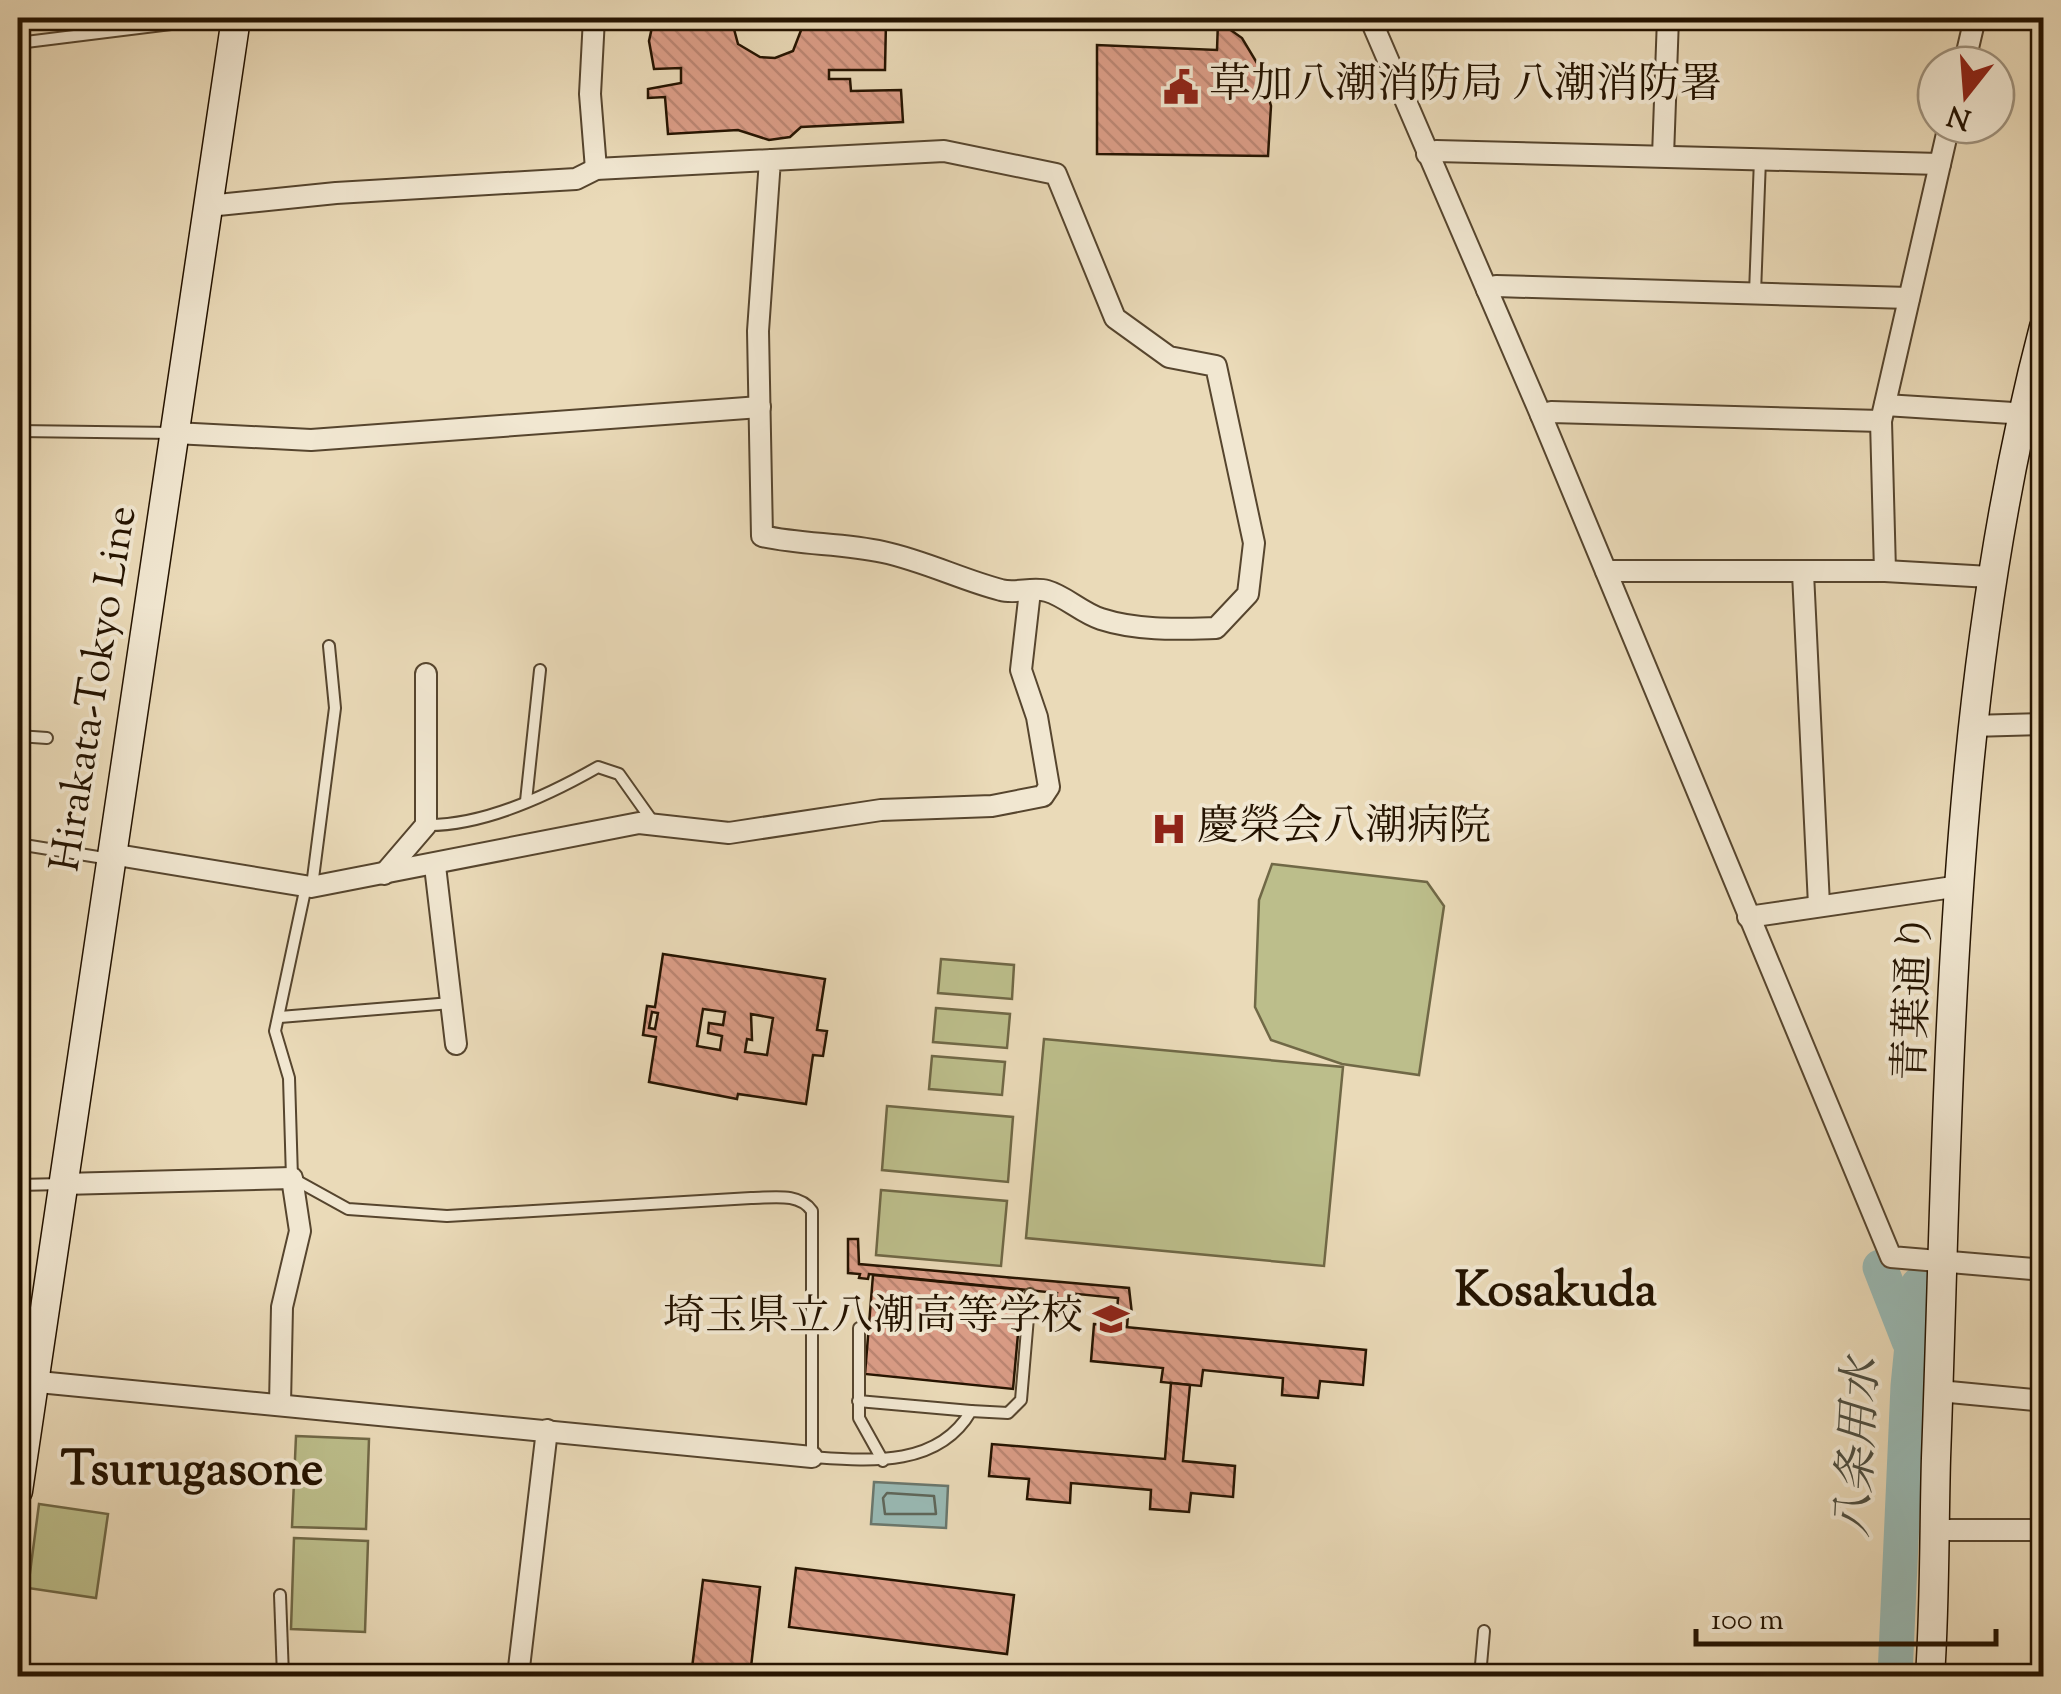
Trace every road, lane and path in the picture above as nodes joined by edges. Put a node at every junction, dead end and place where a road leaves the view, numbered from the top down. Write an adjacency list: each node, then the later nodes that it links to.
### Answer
1 (236, 18): 16 (main road, Hirakata-Tokyo Line)
2 (594, 18): 15 (street)
3 (1370, 18): 10 (street)
4 (1668, 18): 11 (street)
5 (1975, 18): 8 (street)
6 (179, 23): 7 (lane)
7 (18, 43)
8 (1969, 45)
9 (1945, 145): 14 (street)
10 (1428, 154): 11 (street); 17 (street)
11 (1663, 156): 12 (street)
12 (1760, 159): 14 (street); 18 (lane)
13 (770, 160): 15 (street); 21 (street); 31 (street)
14 (1940, 164): 19 (street)
15 (596, 169): 16 (street)
16 (208, 206): 26 (main road, Hirakata-Tokyo Line)
17 (1486, 290): 18 (street); 23 (street)
18 (1755, 293): 19 (street)
19 (1909, 298): 22 (street)
20 (2044, 327): 24 (main road, 青葉通り)
21 (760, 407): 26 (street); 31 (street)
22 (1883, 413): 23 (street); 24 (street); 28 (street)
23 (1542, 415): 27 (street)
24 (2032, 415): 30 (main road, 青葉通り)
25 (18, 432): 26 (lane)
26 (175, 433): 43 (main road, Hirakata-Tokyo Line)
27 (1606, 571): 29 (street); 49 (street)
28 (1885, 571): 29 (street); 30 (street)
29 (1803, 573): 48 (street)
30 (1990, 578): 36 (main road, 青葉通り)
31 (1030, 591): 41 (street)
32 (329, 646): 47 (lane)
33 (540, 670): 39 (lane)
34 (426, 674): 40 (street)
35 (2044, 724): 36 (street)
36 (1971, 726): 46 (main road, 青葉通り)
37 (18, 736): 38 (lane)
38 (47, 738)
39 (526, 801): 40 (lane); 41 (lane)
40 (426, 824): 45 (street)
41 (654, 825): 44 (street)
42 (18, 844): 43 (lane)
43 (111, 857): 47 (street); 54 (main road, Hirakata-Tokyo Line)
44 (435, 866): 45 (street); 50 (street)
45 (384, 874): 47 (street)
46 (1960, 886): 48 (street); 56 (main road, 青葉通り)
47 (309, 887): 51 (lane)
48 (1818, 905): 49 (street)
49 (1748, 917): 56 (street)
50 (452, 1003): 51 (lane); 52 (street)
51 (280, 1017): 53 (lane)
52 (456, 1044)
53 (292, 1178): 54 (street); 64 (street); 67 (lane)
54 (64, 1184): 55 (lane); 60 (main road, Hirakata-Tokyo Line)
55 (18, 1185)
56 (1944, 1260): 57 (street); 61 (main road, 青葉通り)
57 (2044, 1270)
58 (1030, 1294): 65 (lane)
59 (858, 1328): 62 (lane)
60 (25, 1381): 64 (street); 69 (main road, Hirakata-Tokyo Line)
61 (1939, 1391): 63 (street); 70 (main road, 青葉通り)
62 (858, 1401): 65 (lane); 68 (lane)
63 (2044, 1401)
64 (280, 1404): 66 (street)
65 (971, 1411): 68 (lane)
66 (547, 1430): 67 (street); 75 (street)
67 (812, 1456): 68 (lane)
68 (884, 1461)
69 (18, 1492)
70 (1935, 1530): 71 (street); 77 (main road, 青葉通り)
71 (2044, 1530)
72 (280, 1595): 74 (lane)
73 (1484, 1632): 76 (lane)
74 (283, 1676)
75 (518, 1676)
76 (1480, 1676)
77 (1930, 1676)

